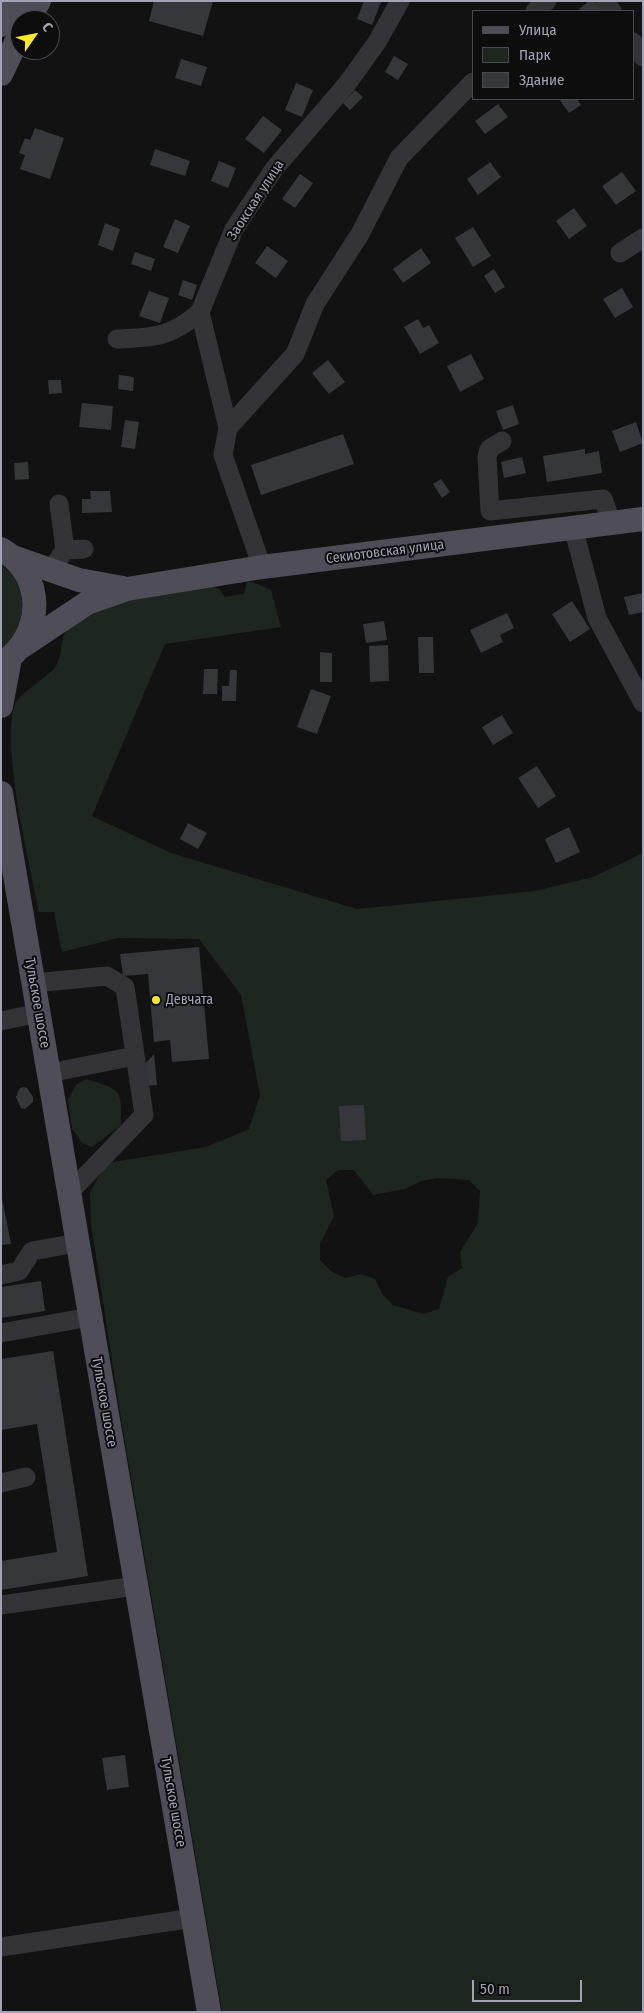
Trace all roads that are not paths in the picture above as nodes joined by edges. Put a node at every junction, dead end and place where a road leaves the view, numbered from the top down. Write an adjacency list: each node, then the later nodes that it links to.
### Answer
1 (14, 1): 5 (main road)
2 (400, 1): 13 (street, Заокская улица)
3 (547, 1): 4 (street)
4 (536, 10)
5 (1, 25)
6 (634, 44): 8 (street)
7 (10, 55): 9 (main road)
8 (643, 57)
9 (1, 74)
10 (472, 83): 15 (street)
11 (643, 238): 12 (street)
12 (620, 253)
13 (200, 312): 14 (street); 15 (street)
14 (117, 339)
15 (228, 428): 24 (street)
16 (502, 441): 19 (street)
17 (59, 504): 22 (street)
18 (643, 519): 19 (main road, Секиотовская улица)
19 (612, 523): 20 (main road, Секиотовская улица)
20 (573, 527): 24 (main road, Секиотовская улица); 28 (street)
21 (84, 549): 22 (street)
22 (65, 550): 25 (street)
23 (7, 553): 25 (main road); 27 (main road)
24 (262, 567): 26 (main road, Секиотовская улица)
25 (51, 570): 26 (main road)
26 (127, 589): 27 (main road)
27 (11, 656): 29 (main road)
28 (643, 703)
29 (1, 706)
30 (1, 793): 31 (main road, Тульское шоссе)
31 (34, 983): 32 (main road, Тульское шоссе); 34 (street)
32 (38, 1013): 33 (street); 35 (main road, Тульское шоссе)
33 (1, 1021)
34 (136, 1056): 35 (street); 36 (street)
35 (49, 1072): 36 (main road, Тульское шоссе)
36 (69, 1193): 37 (main road, Тульское шоссе)
37 (78, 1243): 38 (street); 39 (main road, Тульское шоссе)
38 (1, 1275)
39 (90, 1317): 40 (street); 43 (main road, Тульское шоссе)
40 (1, 1333)
41 (26, 1477): 42 (street)
42 (1, 1483)
43 (136, 1586): 44 (street); 45 (main road, Тульское шоссе)
44 (1, 1605)
45 (193, 1918): 46 (street); 47 (main road, Тульское шоссе)
46 (1, 1947)
47 (209, 2012)

